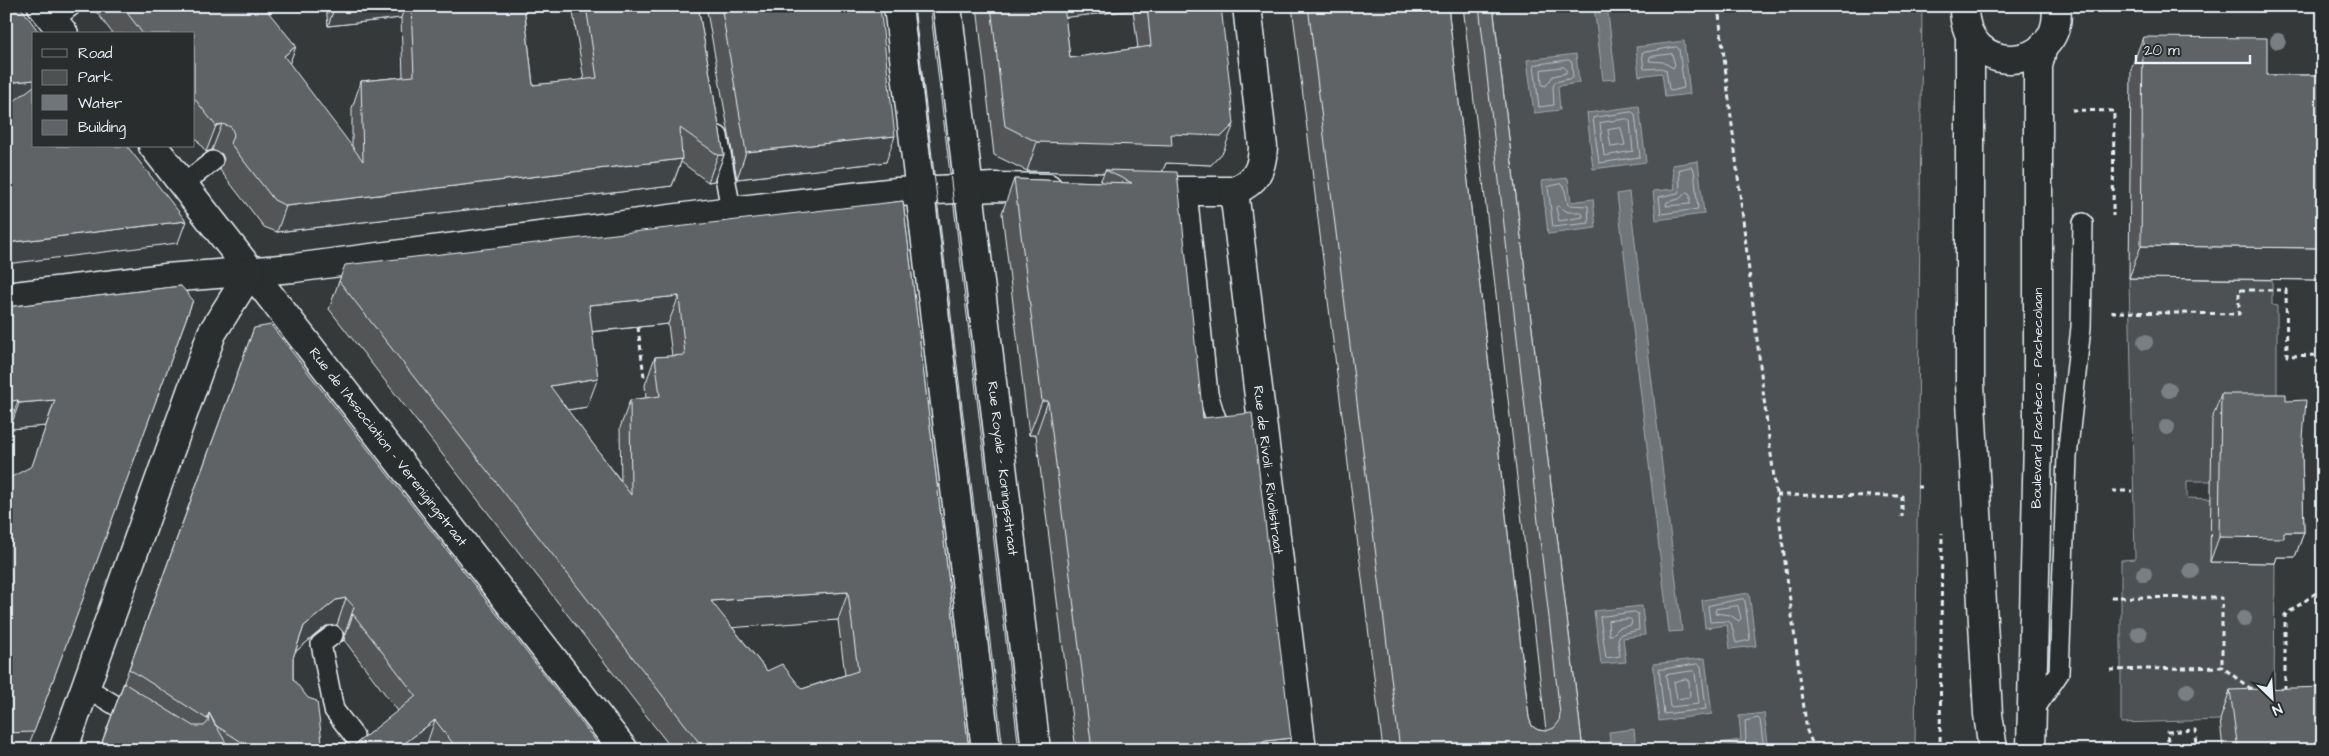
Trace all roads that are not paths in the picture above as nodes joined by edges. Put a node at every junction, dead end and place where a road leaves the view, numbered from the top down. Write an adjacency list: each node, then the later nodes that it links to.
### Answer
1 (898, 6): 15 (street)
2 (946, 6): 12 (street, Rue Royale - Koningsstraat)
3 (1247, 6): 16 (street)
4 (1964, 6): 6 (street)
5 (2056, 6): 7 (street)
6 (1970, 36): 7 (street); 25 (street)
7 (2043, 46): 26 (street, Boulevard Pachéco - Pachecolaan)
8 (716, 123): 18 (lane)
9 (155, 148): 11 (street, Rue de l'Association - Verenigingstraat)
10 (213, 161): 11 (lane)
11 (183, 184): 20 (street, Rue de l'Association - Verenigingstraat)
12 (970, 188): 13 (street); 15 (street); 32 (street, Rue Royale - Koningsstraat)
13 (1072, 189)
14 (1120, 190): 17 (street)
15 (919, 191): 18 (street); 31 (street)
16 (1234, 191): 17 (street); 33 (street, Rue de Rivoli - Rivolistraat)
17 (1187, 192): 22 (lane)
18 (731, 211): 20 (street)
19 (2083, 223): 26 (lane)
20 (251, 271): 21 (street); 24 (street); 30 (street, Rue de l'Association - Verenigingstraat)
21 (6, 297)
22 (1225, 437)
23 (333, 635): 28 (lane)
24 (84, 686): 27 (lane); 29 (street)
25 (1988, 714): 34 (street); 35 (street)
26 (2030, 716): 36 (street, Boulevard Pachéco - Pachecolaan)
27 (154, 730)
28 (354, 736)
29 (63, 750)
30 (624, 750)
31 (986, 750)
32 (1036, 750)
33 (1302, 750)
34 (1984, 750)
35 (1993, 750)
36 (2031, 750)

